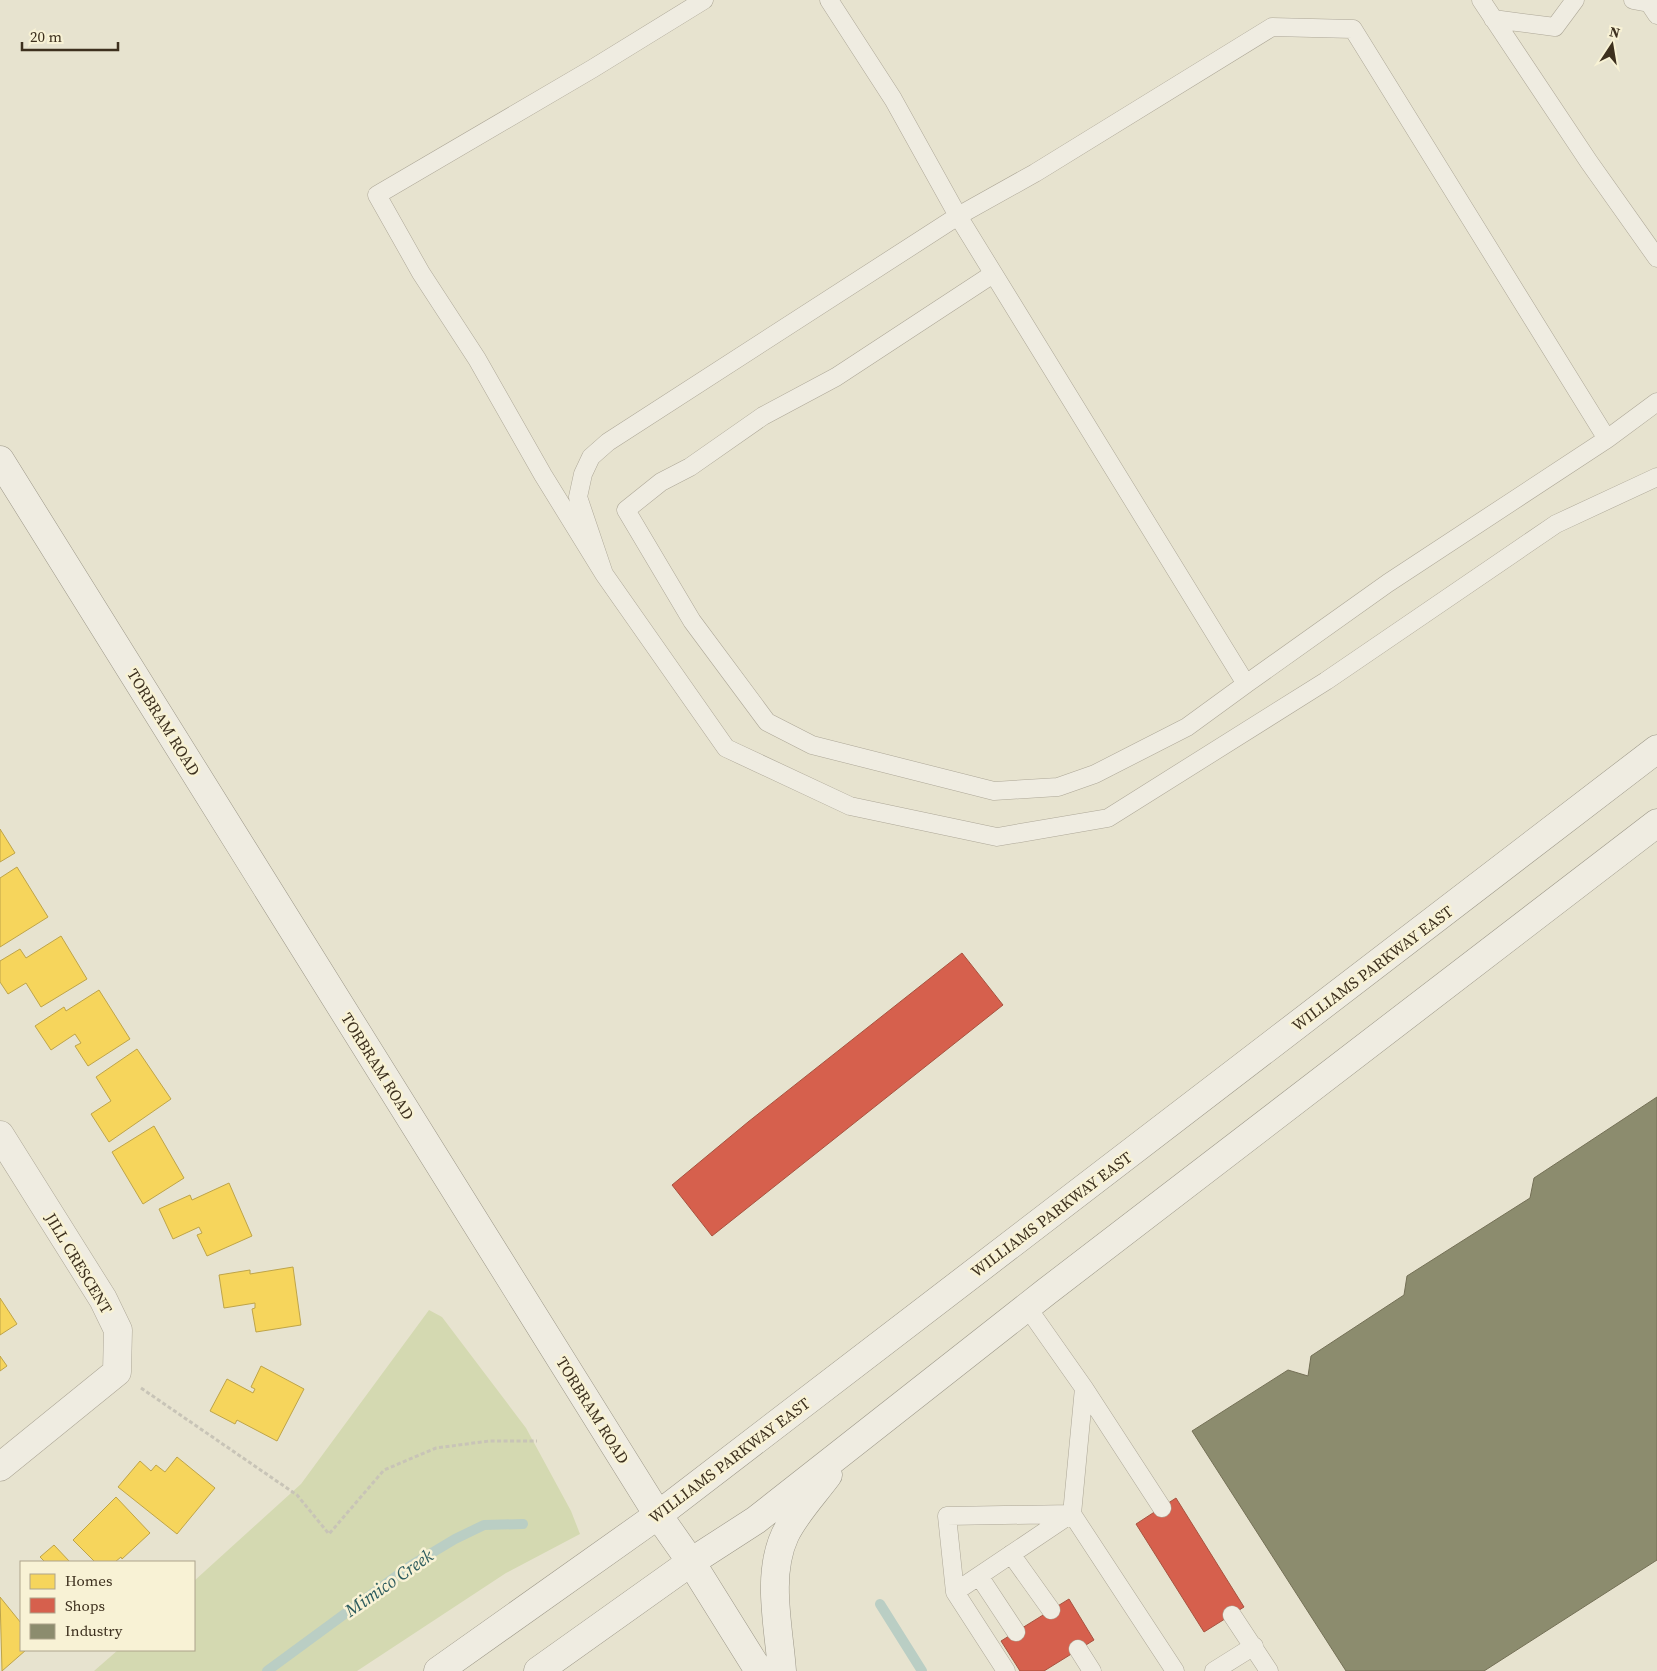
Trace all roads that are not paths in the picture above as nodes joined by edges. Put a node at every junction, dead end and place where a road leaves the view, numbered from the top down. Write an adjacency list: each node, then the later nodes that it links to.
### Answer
1 (704, 0): 15 (lane)
2 (829, 0): 8 (lane)
3 (1481, 0): 7 (lane)
4 (1575, 0): 7 (lane)
5 (1633, 0): 6 (lane)
6 (1657, 15)
7 (1493, 18): 9 (lane)
8 (958, 216): 10 (lane); 12 (lane); 15 (lane)
9 (1657, 258)
10 (994, 274): 16 (lane); 16 (lane)
11 (1657, 402): 12 (lane)
12 (1607, 439): 16 (lane)
13 (0, 460): 26 (main road, TORBRAM ROAD)
14 (1657, 476): 15 (lane)
15 (604, 574)
16 (1246, 684)
17 (1657, 749): 26 (main road, WILLIAMS PARKWAY EAST)
18 (1657, 823): 20 (main road)
19 (0, 1135): 23 (main road, JILL CRESCENT)
20 (1027, 1307): 21 (lane); 22 (main road)
21 (1084, 1388): 24 (lane); 25 (lane)
22 (849, 1447): 28 (main road); 39 (main road)
23 (0, 1466)
24 (1162, 1508)
25 (1072, 1514): 27 (lane); 30 (lane); 42 (lane)
26 (658, 1515): 28 (main road, TORBRAM ROAD); 36 (main road, WILLIAMS PARKWAY EAST)
27 (1011, 1554): 29 (lane); 31 (lane)
28 (691, 1562): 37 (main road); 38 (main road, TORBRAM ROAD)
29 (978, 1576): 30 (lane); 33 (lane)
30 (955, 1592): 40 (lane)
31 (1051, 1610)
32 (1232, 1615): 34 (lane)
33 (1016, 1632)
34 (1254, 1646): 43 (lane); 44 (lane)
35 (1078, 1649): 41 (lane)
36 (438, 1671)
37 (538, 1671)
38 (759, 1671)
39 (782, 1671)
40 (1006, 1671)
41 (1092, 1671)
42 (1175, 1671)
43 (1214, 1671)
44 (1269, 1671)

